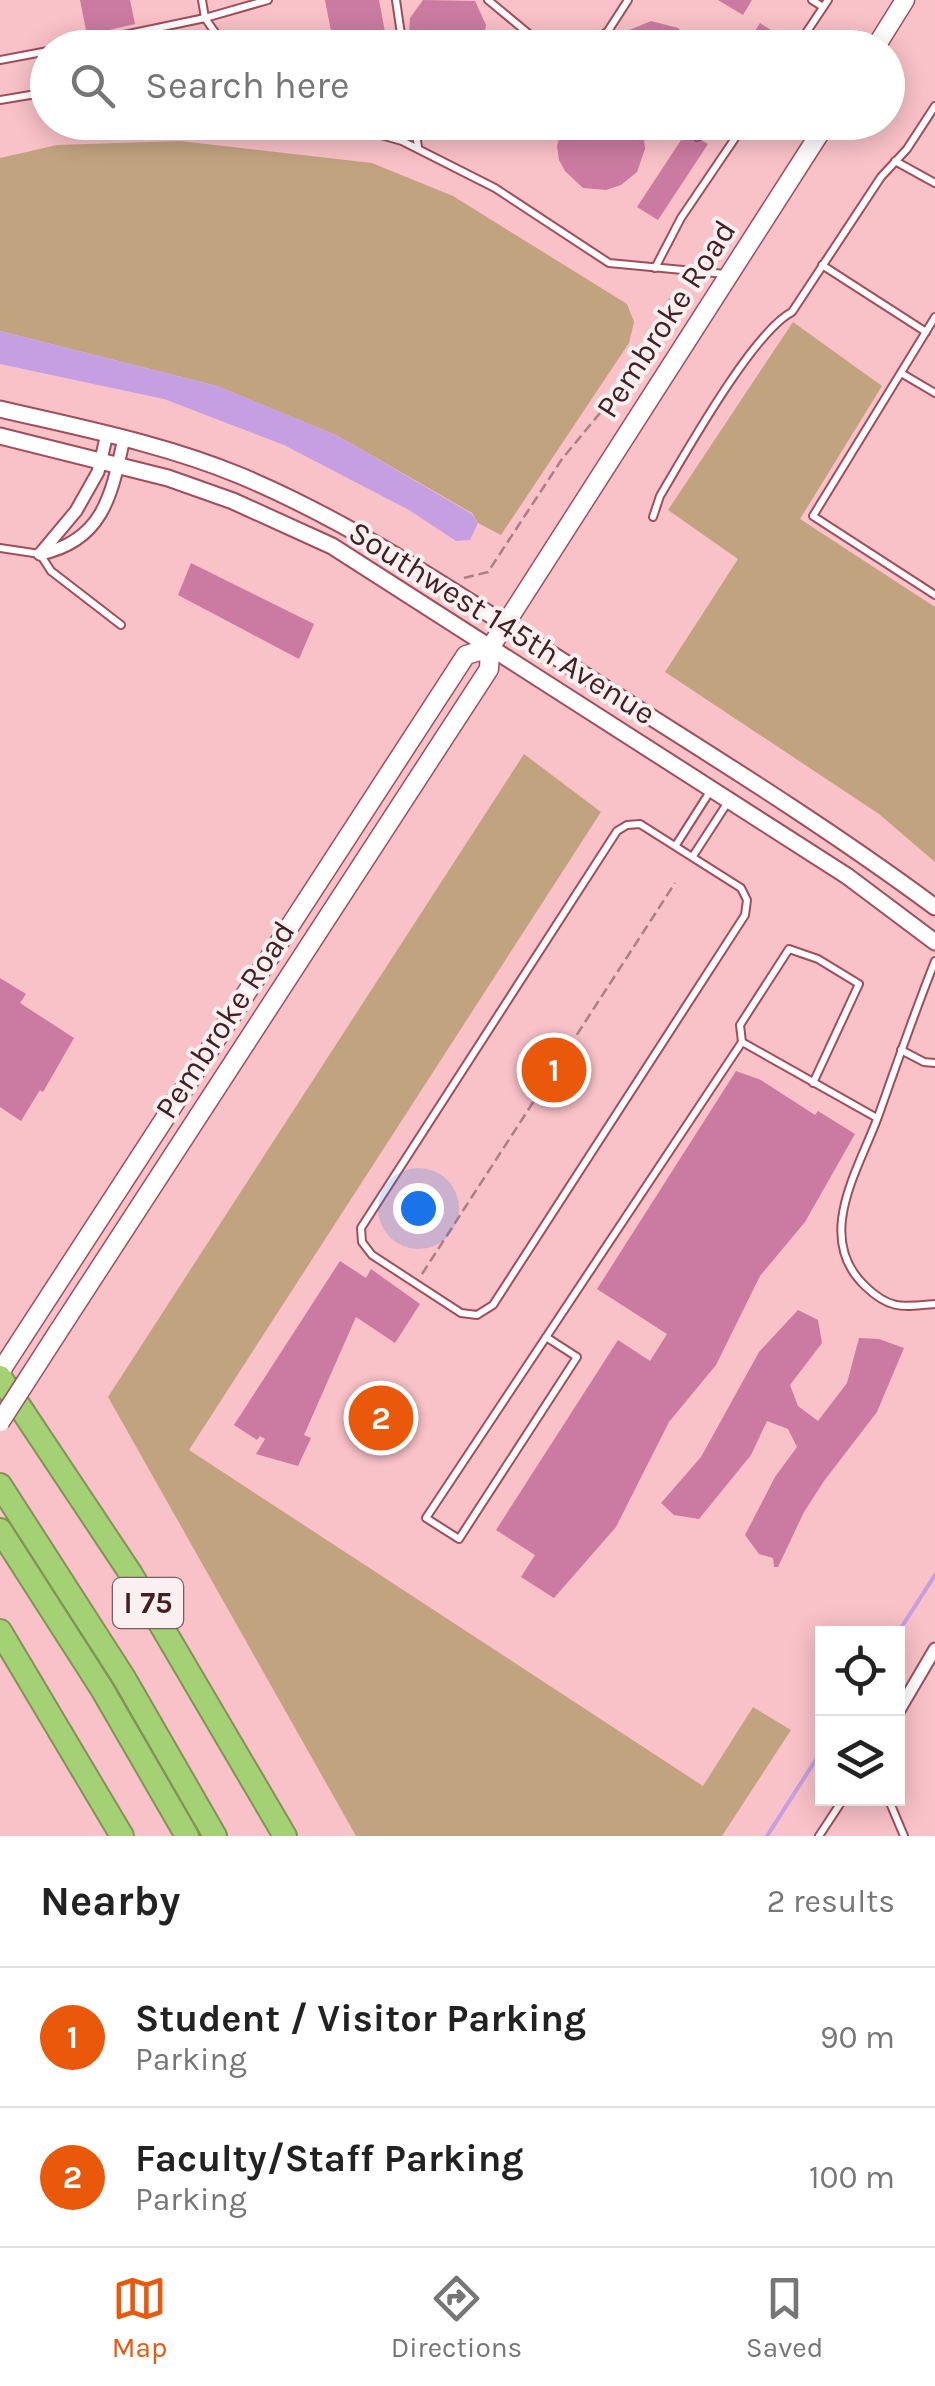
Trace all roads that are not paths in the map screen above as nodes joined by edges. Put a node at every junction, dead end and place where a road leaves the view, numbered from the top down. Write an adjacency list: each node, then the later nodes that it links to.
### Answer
1 (202, 0): 9 (lane)
2 (268, 0): 9 (lane)
3 (396, 0): 12 (lane)
4 (488, 0): 13 (lane)
5 (628, 0): 14 (lane)
6 (812, 0): 8 (lane)
7 (905, 0): 16 (main road)
8 (825, 4): 15 (lane)
9 (205, 18): 10 (lane); 11 (lane)
10 (147, 30)
11 (213, 30)
12 (400, 30)
13 (524, 30)
14 (608, 30)
15 (808, 30)
16 (886, 30)
17 (30, 54): 18 (lane)
18 (0, 60)
19 (30, 95): 20 (lane)
20 (0, 100)
21 (935, 106): 27 (lane)
22 (402, 140): 26 (lane)
23 (417, 140): 26 (lane)
24 (734, 140): 30 (lane)
25 (816, 140): 31 (main road, Pembroke Road)
26 (418, 149): 30 (lane)
27 (896, 161): 28 (lane); 29 (lane)
28 (935, 183)
29 (822, 265): 33 (lane); 40 (lane)
30 (654, 268): 31 (lane)
31 (731, 274): 44 (main road, Pembroke Road)
32 (935, 318): 33 (lane)
33 (926, 332): 34 (lane)
34 (901, 372): 35 (lane); 43 (lane)
35 (935, 393)
36 (0, 409): 38 (street, Southwest 145th Avenue)
37 (0, 436): 39 (street, Southwest 145th Avenue)
38 (116, 436): 39 (street); 44 (street, Southwest 145th Avenue)
39 (110, 462): 42 (street); 42 (street); 46 (street, Southwest 145th Avenue)
40 (653, 517)
41 (0, 548): 42 (lane)
42 (40, 554): 45 (lane)
43 (935, 594)
44 (507, 622): 46 (main road, Pembroke Road); 51 (street, Southwest 145th Avenue)
45 (121, 625)
46 (490, 648): 47 (street, Southwest 145th Avenue); 61 (main road, Pembroke Road); 62 (main road, Pembroke Road, bridge)
47 (712, 789): 48 (street, Southwest 145th Avenue); 49 (lane)
48 (729, 800): 50 (lane); 52 (street, Southwest 145th Avenue)
49 (676, 844): 50 (lane); 50 (lane)
50 (693, 856)
51 (935, 907)
52 (935, 942)
53 (935, 961): 55 (lane)
54 (742, 1042): 57 (lane); 57 (lane); 60 (lane)
55 (901, 1050): 56 (lane); 58 (lane)
56 (935, 1063)
57 (813, 1083): 58 (lane)
58 (877, 1118): 59 (lane)
59 (935, 1304)
60 (546, 1337): 60 (lane)
61 (0, 1375): 73 (highway, I 75)
62 (0, 1422)
63 (0, 1485): 72 (highway)
64 (0, 1530): 71 (highway)
65 (0, 1631): 70 (highway)
66 (935, 1650): 67 (street)
67 (905, 1700)
68 (839, 1806): 74 (lane)
69 (891, 1806): 75 (lane)
70 (122, 1836)
71 (187, 1836)
72 (215, 1836)
73 (285, 1836)
74 (819, 1836)
75 (904, 1836)

